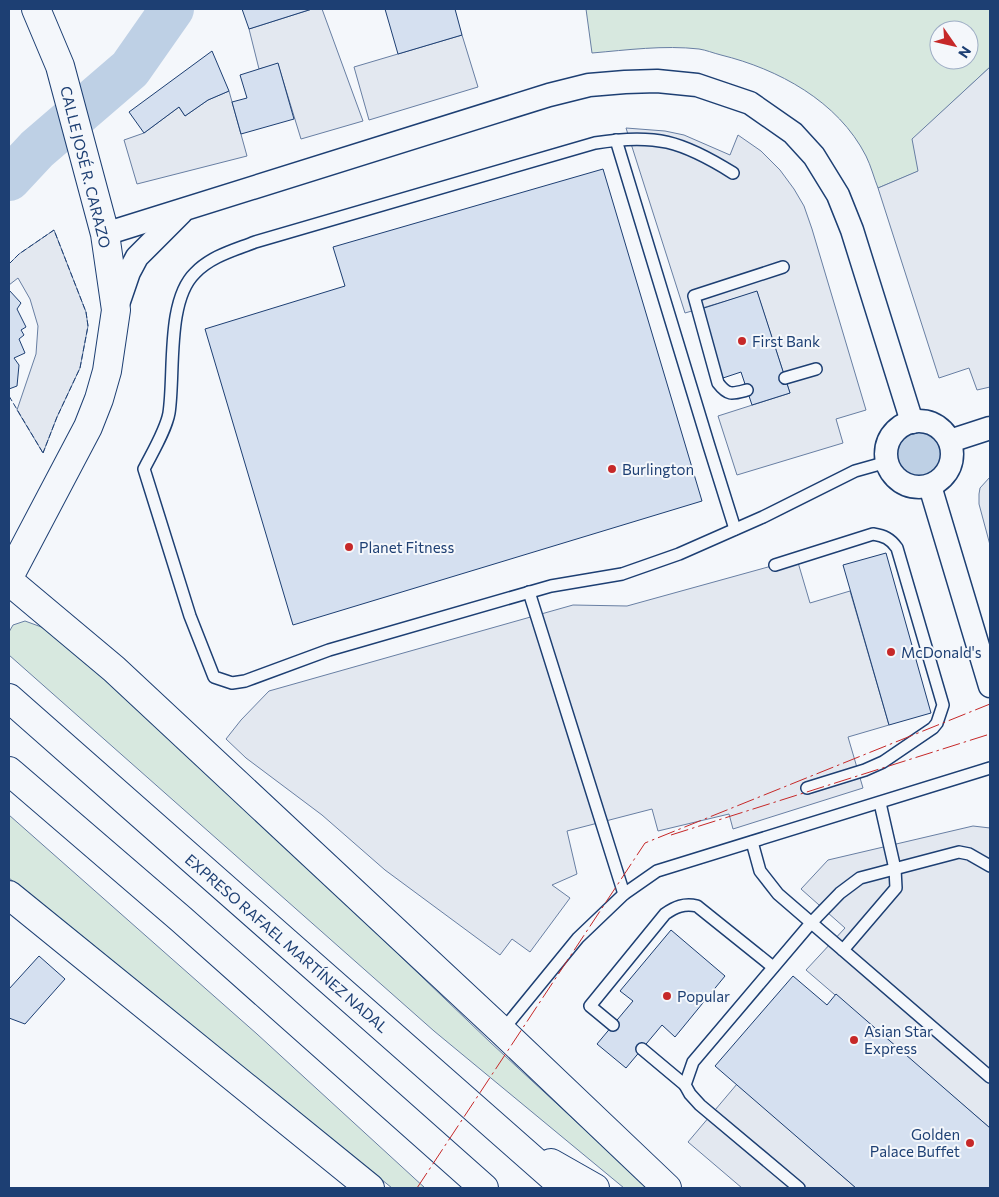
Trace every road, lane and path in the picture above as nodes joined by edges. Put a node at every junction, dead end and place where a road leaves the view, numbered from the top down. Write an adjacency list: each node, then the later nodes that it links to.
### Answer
1 (36, 9): 5 (main road, CALLE JOSÉ R. CARAZO)
2 (616, 140): 3 (lane); 16 (lane); 20 (lane)
3 (733, 174)
4 (186, 209): 5 (street); 7 (street); 11 (street)
5 (105, 234): 7 (main road, CALLE JOSÉ R. CARAZO)
6 (784, 267): 10 (lane)
7 (116, 310): 18 (main road, CALLE JOSÉ R. CARAZO)
8 (816, 369): 9 (lane)
9 (785, 378)
10 (747, 390)
11 (912, 422): 13 (street); 14 (street)
12 (990, 428): 13 (street)
13 (950, 442): 15 (street)
14 (887, 462): 15 (street); 16 (lane)
15 (930, 486): 21 (street)
16 (735, 529): 20 (lane)
17 (775, 565): 25 (lane)
18 (9, 577)
19 (9, 581): 36 (main road)
20 (529, 592): 30 (lane)
21 (990, 686)
22 (18, 706): 40 (main road, EXPRESO RAFAEL MARTÍNEZ NADAL)
23 (990, 768): 26 (lane)
24 (9, 771): 41 (main road)
25 (807, 788)
26 (880, 803): 27 (lane); 29 (lane)
27 (752, 842): 30 (lane); 32 (lane)
28 (990, 866): 29 (lane)
29 (895, 869): 32 (lane); 33 (lane)
30 (624, 894): 36 (lane)
31 (9, 895): 42 (main road)
32 (811, 923): 33 (lane); 34 (lane)
33 (843, 950): 38 (lane)
34 (773, 967): 35 (lane); 39 (lane)
35 (613, 1025)
36 (502, 1031): 45 (main road)
37 (642, 1049): 39 (lane)
38 (990, 1077)
39 (685, 1085): 46 (lane)
40 (514, 1143): 43 (main road, EXPRESO RAFAEL MARTÍNEZ NADAL); 44 (main road)
41 (480, 1186)
42 (370, 1188)
43 (565, 1188)
44 (595, 1188)
45 (667, 1188)
46 (799, 1188)

